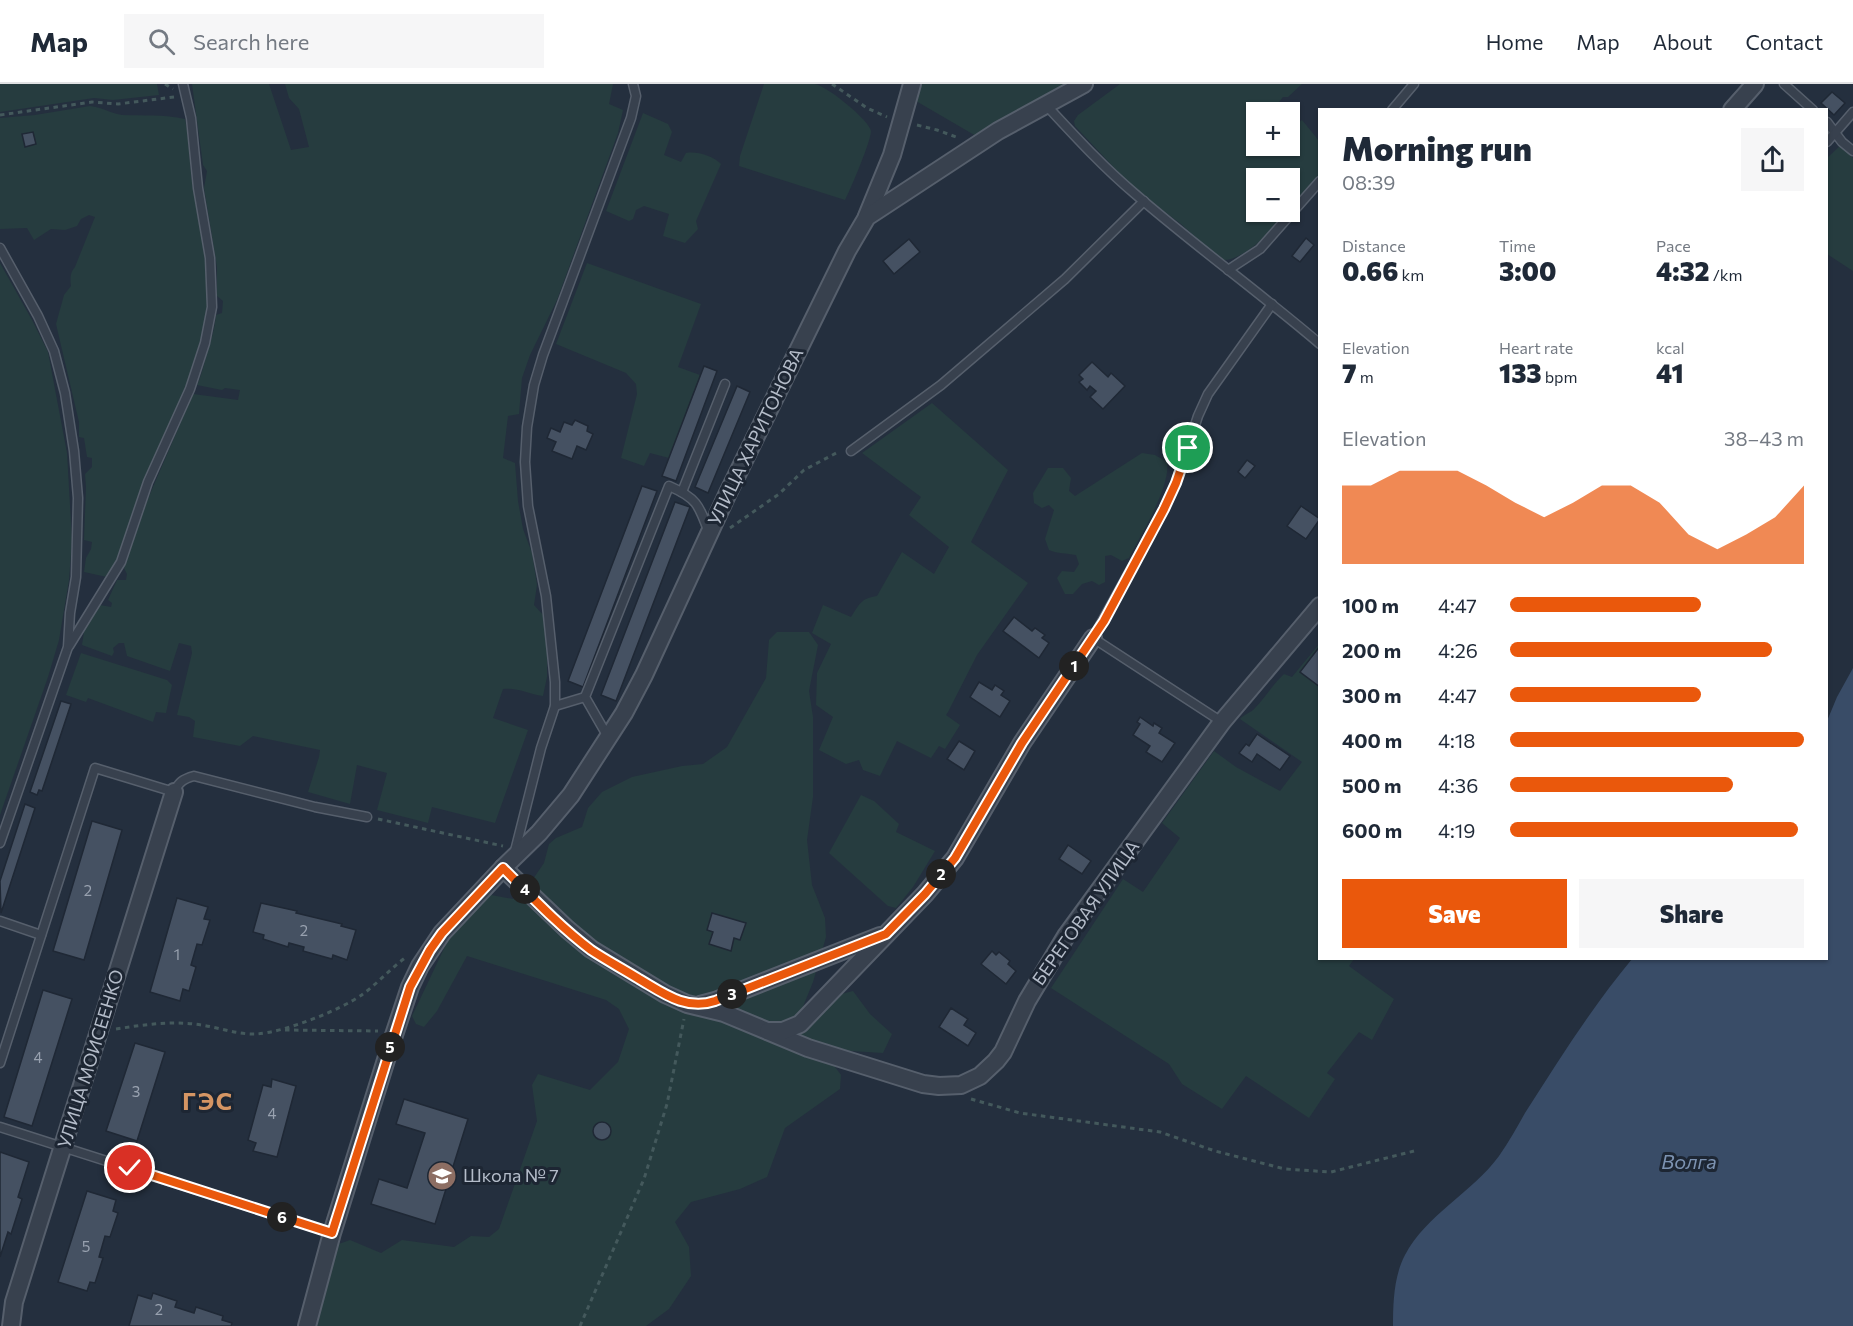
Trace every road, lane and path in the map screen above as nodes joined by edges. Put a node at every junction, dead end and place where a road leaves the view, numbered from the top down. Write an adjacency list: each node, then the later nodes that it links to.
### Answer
1 (183, 84): 8 (lane)
2 (633, 84): 34 (lane)
3 (912, 84): 21 (street)
4 (1084, 84): 9 (street, УЛИЦА ХАРИТОНОВА)
5 (1414, 84): 10 (lane)
6 (1755, 84): 11 (street)
7 (1784, 84): 12 (lane)
8 (185, 96): 14 (path); 32 (lane)
9 (1046, 105): 20 (lane); 21 (street, УЛИЦА ХАРИТОНОВА)
10 (1394, 108)
11 (1734, 108)
12 (1811, 108)
13 (1853, 112): 16 (lane)
14 (0, 115)
15 (1828, 123): 16 (lane)
16 (1835, 133): 17 (lane); 18 (lane)
17 (1828, 141)
18 (1853, 152)
19 (1318, 184): 23 (lane)
20 (1144, 201): 23 (lane); 27 (lane)
21 (867, 217): 29 (street, УЛИЦА ХАРИТОНОВА)
22 (0, 248): 32 (lane)
23 (1228, 270): 24 (lane)
24 (1272, 304): 25 (lane); 31 (lane)
25 (1318, 342)
26 (725, 384): 28 (lane)
27 (851, 451): 29 (path)
28 (682, 492): 29 (lane); 33 (lane)
29 (709, 534): 36 (street, УЛИЦА ХАРИТОНОВА)
30 (1318, 608): 35 (street, БЕРЕГОВАЯ УЛИЦА)
31 (1093, 638): 35 (lane); 42 (street)
32 (68, 647): 39 (lane)
33 (585, 697): 34 (lane); 36 (lane)
34 (555, 706): 40 (lane)
35 (1222, 722): 47 (street, БЕРЕГОВАЯ УЛИЦА)
36 (608, 738): 40 (street, УЛИЦА ХАРИТОНОВА)
37 (174, 792): 38 (lane); 43 (lane); 48 (street, УЛИЦА МОИСЕЕНКО)
38 (367, 817): 40 (path)
39 (0, 843)
40 (511, 858): 45 (street, БЕРЕГОВАЯ УЛИЦА); 49 (street, УЛИЦА ХАРИТОНОВА)
41 (0, 921): 43 (lane)
42 (886, 934): 45 (street); 47 (street)
43 (41, 935): 50 (lane)
44 (411, 953): 46 (path)
45 (691, 1004): 47 (street, БЕРЕГОВАЯ УЛИЦА); 58 (path)
46 (280, 1030): 48 (path); 49 (path)
47 (765, 1031)
48 (100, 1032): 53 (street, УЛИЦА МОИСЕЕНКО)
49 (394, 1032): 55 (street, УЛИЦА ХАРИТОНОВА)
50 (0, 1063)
51 (964, 1097): 54 (path)
52 (0, 1127): 53 (lane)
53 (63, 1146): 55 (lane); 56 (street, УЛИЦА МОИСЕЕНКО)
54 (1414, 1151)
55 (332, 1233): 57 (street, УЛИЦА ХАРИТОНОВА)
56 (11, 1326)
57 (307, 1326)
58 (580, 1326)

